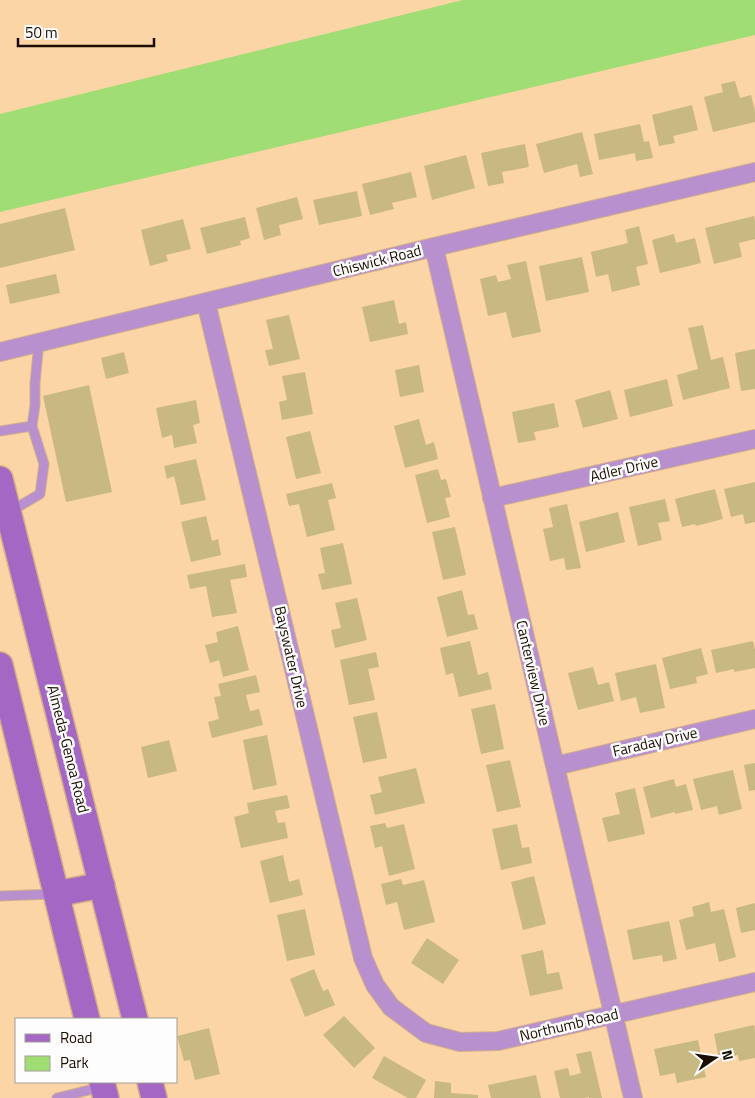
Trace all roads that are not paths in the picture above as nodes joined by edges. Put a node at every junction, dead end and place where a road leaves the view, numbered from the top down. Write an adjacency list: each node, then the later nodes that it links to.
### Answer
1 (755, 172): 2 (street, Chiswick Road)
2 (434, 247): 3 (street, Chiswick Road); 10 (street, Canterview Drive)
3 (206, 302): 4 (street, Chiswick Road); 19 (street, Bayswater Drive)
4 (39, 342): 5 (street, Chiswick Road); 6 (lane)
5 (0, 352)
6 (32, 426): 7 (lane); 11 (lane)
7 (0, 431)
8 (755, 439): 10 (street, Adler Drive)
9 (0, 479): 11 (main road, Almeda-Genoa Road)
10 (492, 498): 14 (street, Canterview Drive)
11 (8, 513): 15 (main road, Almeda-Genoa Road)
12 (0, 666): 16 (main road)
13 (755, 719): 14 (street, Faraday Drive)
14 (554, 766): 20 (street, Canterview Drive)
15 (102, 885): 16 (main road); 22 (main road, Almeda-Genoa Road)
16 (56, 894): 17 (lane); 21 (main road)
17 (0, 896)
18 (755, 982): 20 (street, Northumb Road)
19 (390, 1006): 20 (street, Northumb Road)
20 (614, 1015): 27 (street, Canterview Drive)
21 (87, 1018)
22 (135, 1018)
23 (150, 1083): 26 (main road)
24 (104, 1089): 25 (lane)
25 (58, 1098)
26 (154, 1098)
27 (633, 1098)

